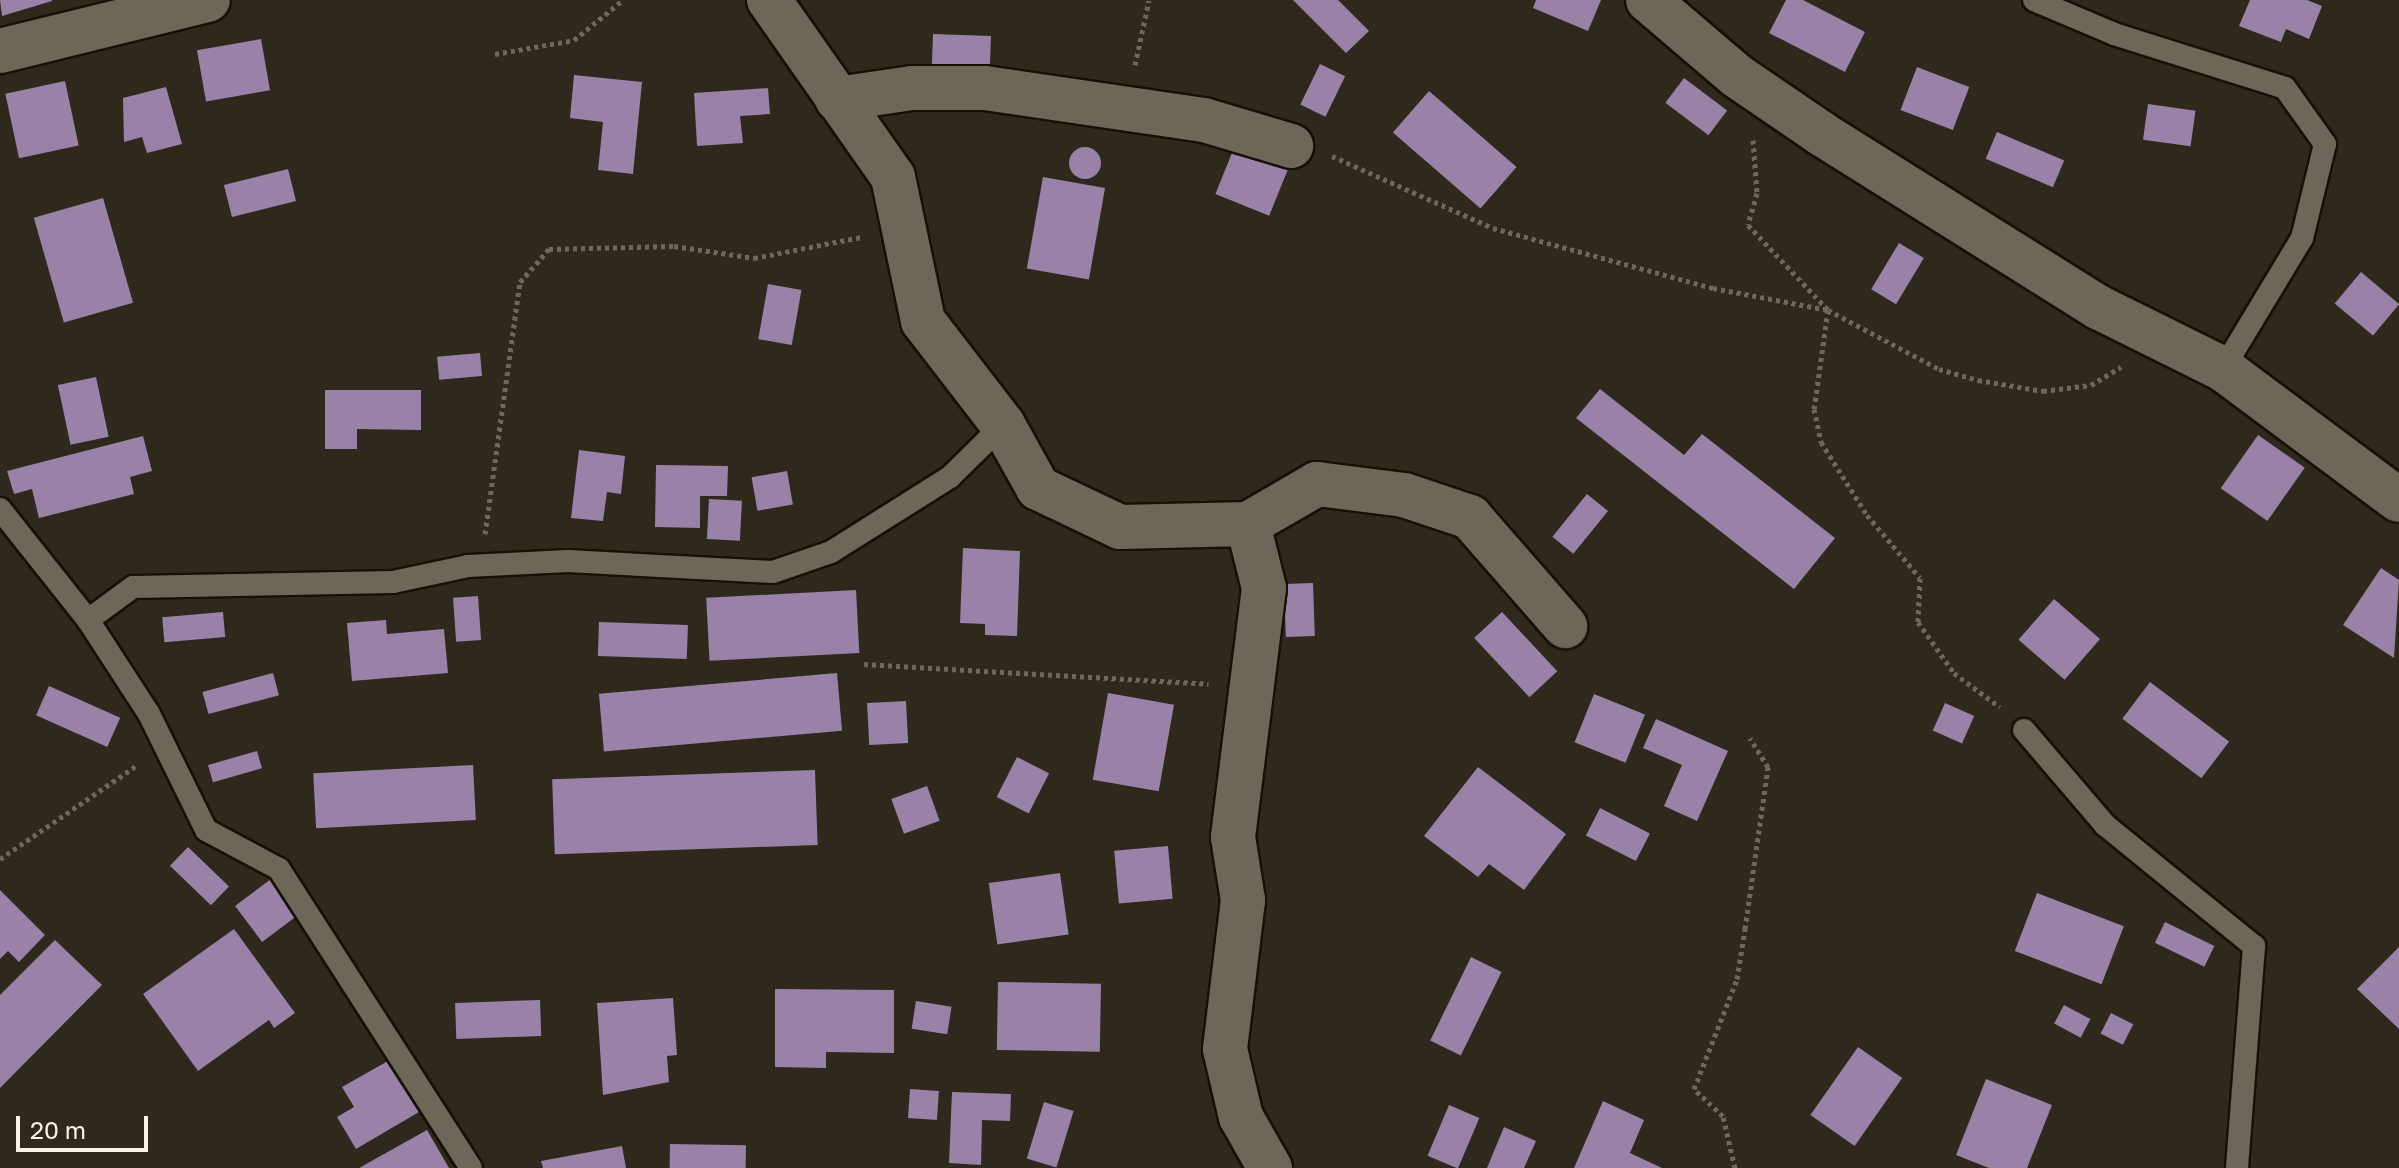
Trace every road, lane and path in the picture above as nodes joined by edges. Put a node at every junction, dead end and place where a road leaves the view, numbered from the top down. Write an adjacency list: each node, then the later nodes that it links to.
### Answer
1 (208, 0): 7 (street)
2 (623, 0): 8 (path)
3 (769, 0): 10 (street)
4 (1149, 0): 11 (path)
5 (1648, 0): 9 (street)
6 (2034, 0): 16 (lane)
7 (0, 51)
8 (495, 54)
9 (1737, 76): 14 (path); 15 (street)
10 (837, 99): 11 (street); 13 (street)
11 (1119, 106): 12 (street)
12 (1291, 146): 14 (path)
13 (901, 230): 17 (street); 21 (path)
14 (1828, 310): 15 (path); 26 (path)
15 (2161, 339): 16 (street)
16 (2223, 369): 18 (street)
17 (1003, 425): 20 (street); 21 (lane)
18 (2399, 500)
19 (0, 509): 22 (lane)
20 (1248, 524): 23 (street); 25 (street)
21 (484, 566): 22 (lane)
22 (88, 620): 28 (lane)
23 (1565, 626)
24 (864, 664): 25 (path)
25 (1257, 682): 31 (street)
26 (2024, 730): 33 (lane)
27 (1750, 738): 32 (path)
28 (170, 753): 29 (path); 30 (lane)
29 (0, 859)
30 (471, 1168)
31 (1270, 1168)
32 (1735, 1168)
33 (2237, 1168)

